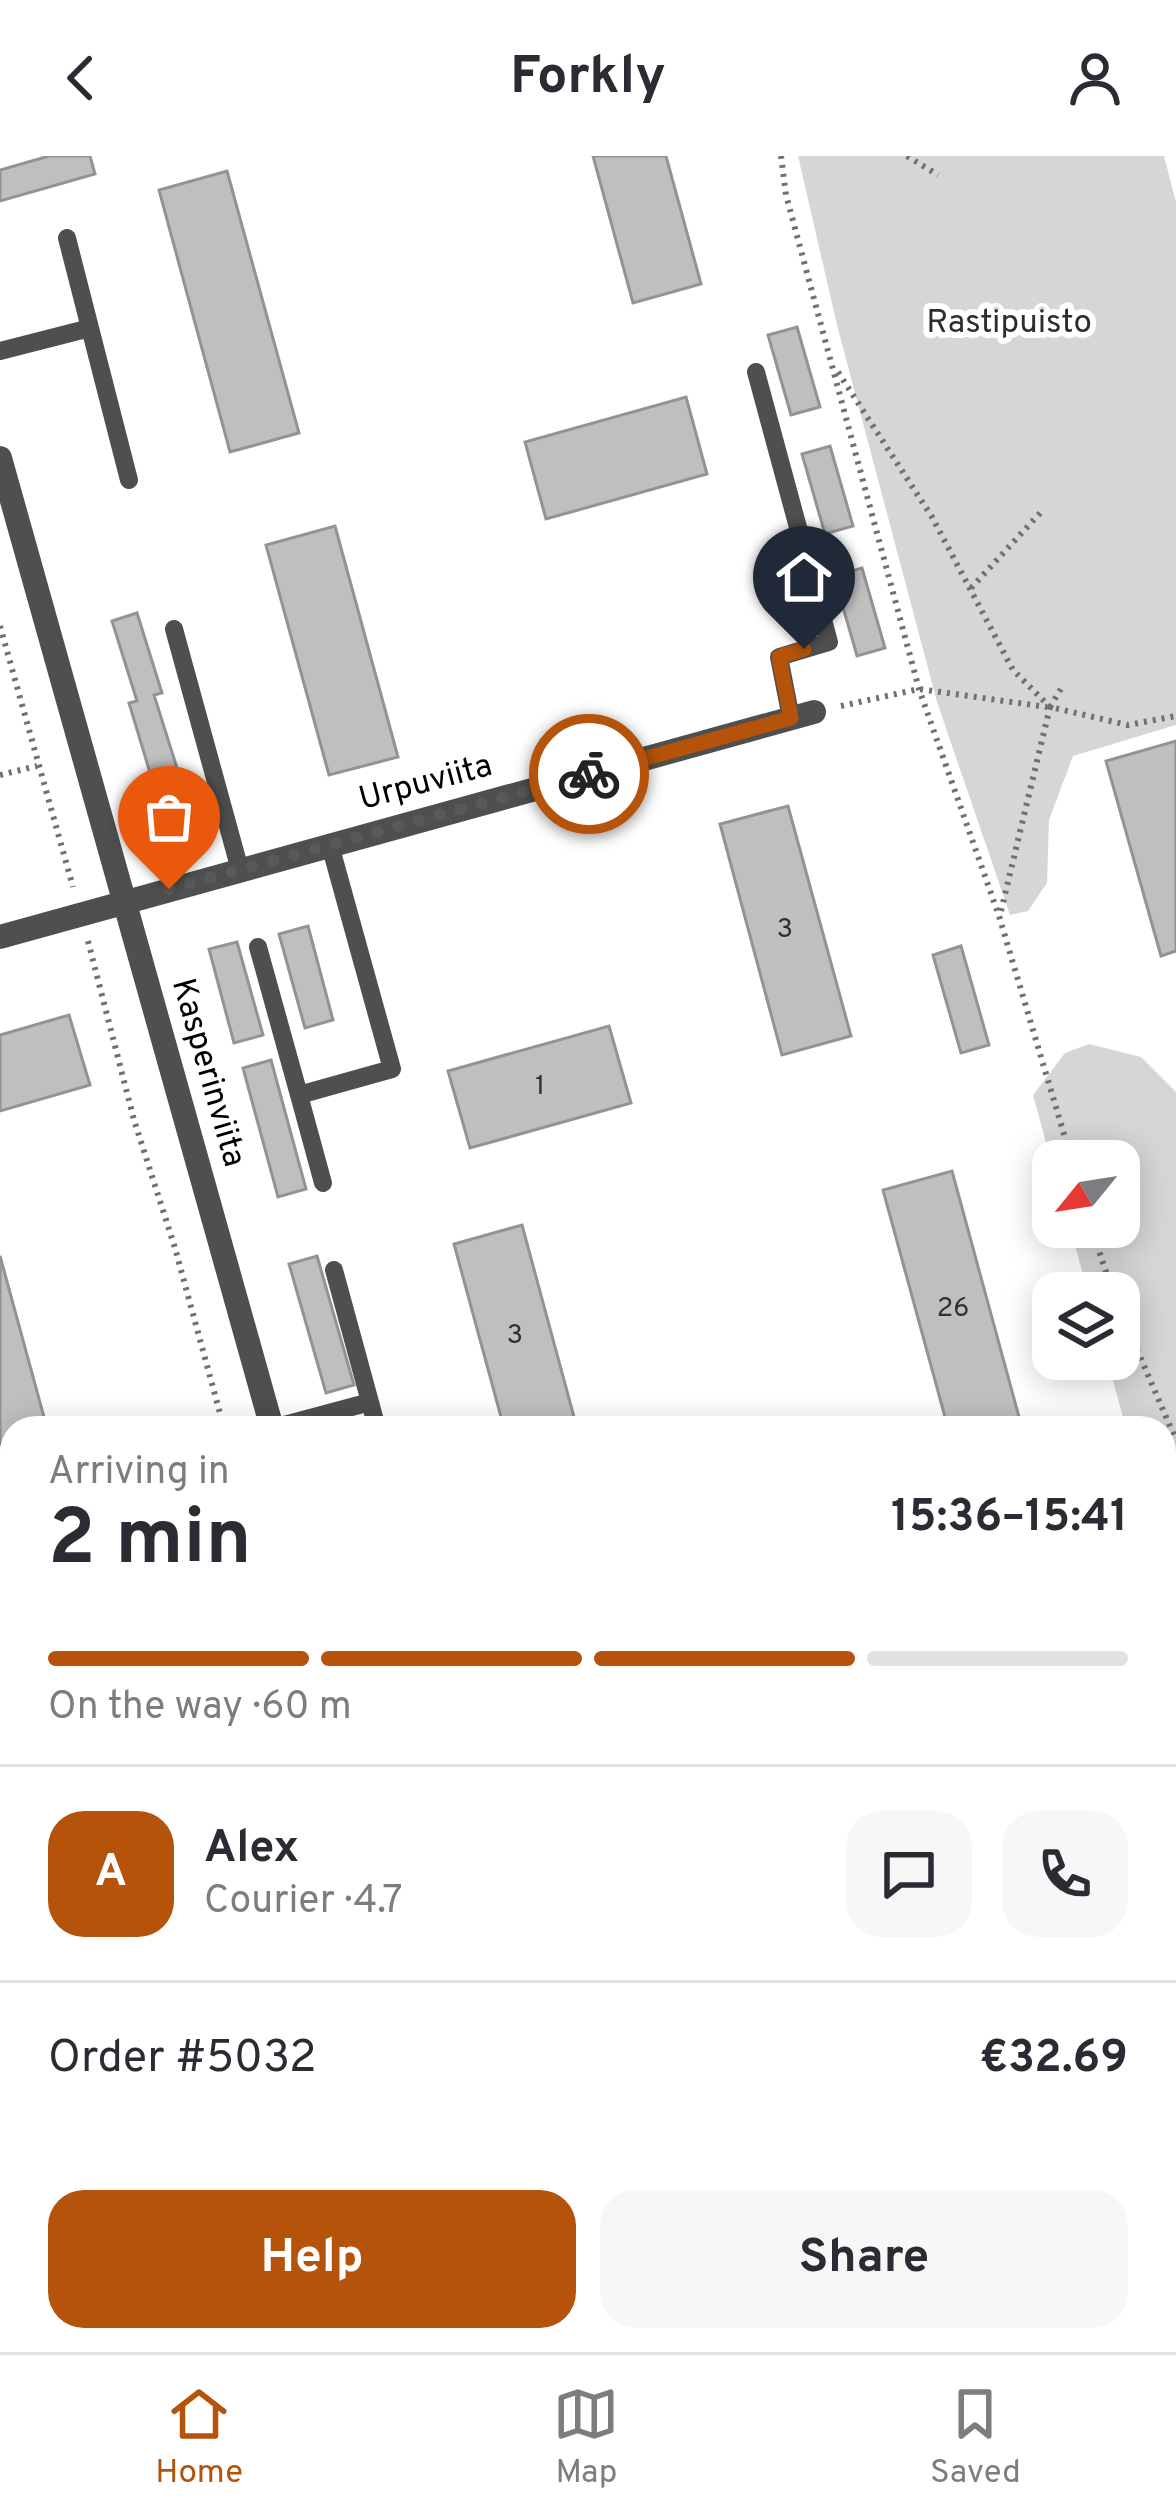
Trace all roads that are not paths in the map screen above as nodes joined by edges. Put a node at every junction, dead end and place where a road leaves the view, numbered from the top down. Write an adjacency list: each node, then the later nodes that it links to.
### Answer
1 (68, 238): 2 (lane)
2 (90, 328): 3 (lane); 6 (lane)
3 (0, 351)
4 (756, 372): 8 (lane)
5 (0, 458): 11 (street, Kasperinviita)
6 (129, 480)
7 (174, 628): 10 (lane)
8 (803, 715): 9 (street, Urpuviita)
9 (330, 845): 10 (street, Urpuviita); 14 (lane)
10 (240, 870): 11 (street, Urpuviita)
11 (125, 902): 12 (street, Urpuviita); 18 (street, Kasperinviita)
12 (0, 937)
13 (258, 947): 14 (lane)
14 (299, 1094): 15 (lane)
15 (323, 1183)
16 (334, 1270): 17 (lane)
17 (370, 1402): 19 (lane); 20 (lane)
18 (269, 1416)
19 (317, 1416)
20 (374, 1416)

